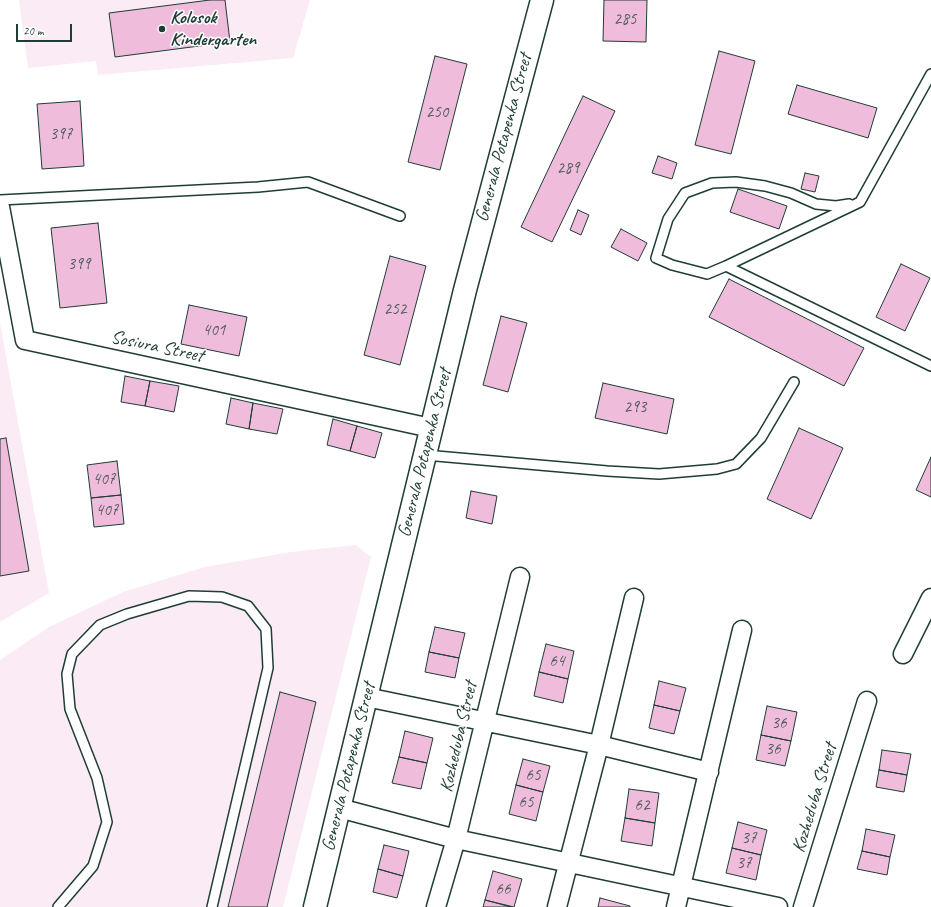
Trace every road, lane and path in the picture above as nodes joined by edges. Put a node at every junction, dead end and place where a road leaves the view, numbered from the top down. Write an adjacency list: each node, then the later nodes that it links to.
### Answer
1 (542, 0): 10 (main road, Generala Potapenka Street)
2 (931, 74): 4 (lane)
3 (0, 200): 6 (lane)
4 (860, 202): 7 (lane); 7 (lane)
5 (0, 207): 10 (street, Sosiura Street)
6 (400, 216)
7 (726, 266): 8 (lane)
8 (931, 366)
9 (794, 382): 11 (lane)
10 (422, 426): 11 (main road, Generala Potapenka Street)
11 (425, 455): 17 (main road, Generala Potapenka Street)
12 (520, 577): 19 (street, Kozheduba Street)
13 (634, 598): 20 (street)
14 (931, 598): 16 (street)
15 (742, 630): 21 (street)
16 (903, 654)
17 (366, 697): 19 (street); 22 (main road, Generala Potapenka Street)
18 (868, 701): 33 (street, Kozheduba Street)
19 (483, 723): 20 (street); 23 (street, Kozheduba Street)
20 (599, 745): 21 (street); 24 (street)
21 (709, 772): 25 (street)
22 (339, 808): 23 (street); 28 (main road, Generala Potapenka Street)
23 (456, 839): 24 (street); 29 (street, Kozheduba Street)
24 (568, 863): 25 (street); 30 (street)
25 (680, 888): 31 (street); 32 (street)
26 (58, 907): 27 (lane)
27 (212, 907)
28 (315, 907)
29 (436, 907)
30 (557, 907)
31 (676, 907)
32 (778, 907)
33 (803, 907)

